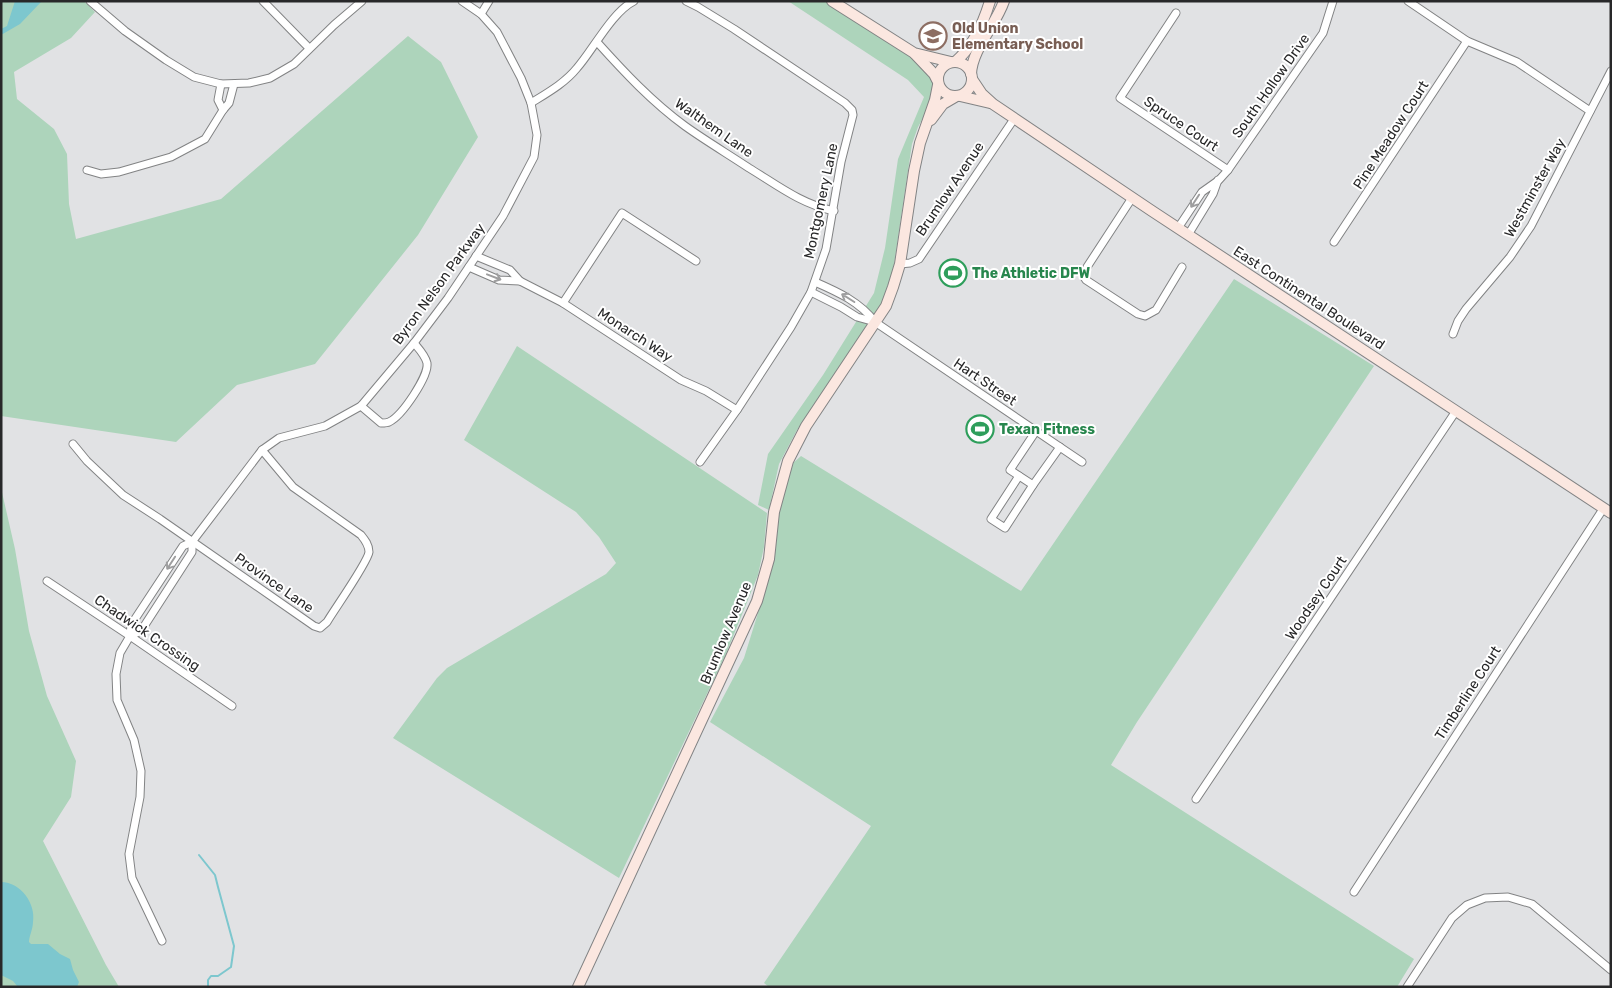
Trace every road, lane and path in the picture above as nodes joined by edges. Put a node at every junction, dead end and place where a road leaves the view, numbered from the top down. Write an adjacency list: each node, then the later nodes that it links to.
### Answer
1 (90, 1): 23 (street)
2 (263, 1): 17 (street)
3 (362, 1): 17 (street)
4 (462, 1): 14 (street, Byron Nelson Parkway)
5 (489, 1): 14 (street)
6 (634, 1): 16 (street)
7 (686, 1): 36 (street, Montgomery Lane)
8 (832, 1): 18 (main road)
9 (990, 1): 19 (main road)
10 (1004, 1): 21 (main road)
11 (1333, 1): 33 (street, South Hollow Drive)
12 (1408, 1): 15 (street)
13 (1176, 13): 33 (street, Spruce Court)
14 (481, 14): 26 (street, Byron Nelson Parkway)
15 (1467, 41): 29 (street); 39 (street, Pine Meadow Court)
16 (597, 42): 26 (street); 36 (street, Walthem Lane)
17 (309, 48): 24 (street)
18 (914, 53): 19 (main road); 22 (main road)
19 (953, 62): 21 (main road); 22 (main road)
20 (1611, 71): 29 (street, Westminster Way)
21 (972, 77): 25 (main road); 27 (main road, East Continental Boulevard)
22 (938, 83): 25 (main road); 31 (main road, Brumlow Avenue)
23 (221, 84): 24 (street); 28 (street)
24 (234, 84): 28 (street)
25 (958, 96): 27 (main road, East Continental Boulevard); 31 (main road, Brumlow Avenue)
26 (531, 103): 40 (street, Byron Nelson Parkway)
27 (993, 104): 30 (main road, East Continental Boulevard)
28 (222, 110): 32 (street)
29 (1590, 111): 50 (street, Westminster Way)
30 (1014, 119): 35 (main road, East Continental Boulevard); 42 (street, Brumlow Avenue)
31 (927, 124): 42 (main road, Brumlow Avenue)
32 (88, 170)
33 (1228, 170): 34 (street, South Hollow Drive)
34 (1219, 180): 37 (street, South Hollow Drive, one-way to 37); 38 (street, South Hollow Drive)
35 (1132, 198): 37 (main road, East Continental Boulevard); 44 (street)
36 (834, 211): 46 (street, Montgomery Lane)
37 (1178, 228): 38 (main road, East Continental Boulevard)
38 (1188, 235): 54 (main road, East Continental Boulevard)
39 (1334, 242)
40 (476, 256): 43 (street, Byron Nelson Parkway); 45 (street, Monarch Way)
41 (696, 260): 48 (street)
42 (900, 264): 49 (main road, Brumlow Avenue)
43 (469, 267): 45 (street, Monarch Way, one-way to 45); 51 (street, Byron Nelson Parkway)
44 (1182, 267)
45 (520, 281): 48 (street, Monarch Way)
46 (815, 282): 47 (street, Montgomery Lane); 49 (street, one-way to 46)
47 (811, 292): 49 (street); 53 (street, Montgomery Lane)
48 (563, 303): 53 (street, Monarch Way)
49 (875, 322): 55 (street, Hart Street); 74 (main road, Brumlow Avenue)
50 (1453, 334)
51 (414, 343): 52 (street, Byron Nelson Parkway); 52 (street)
52 (361, 406): 58 (street, Byron Nelson Parkway)
53 (737, 410): 59 (street, Montgomery Lane)
54 (1456, 411): 63 (main road, East Continental Boulevard); 70 (street, Woodsey Court)
55 (1036, 431): 57 (street, Hart Street); 61 (street)
56 (73, 444): 64 (street, Province Lane)
57 (1060, 447): 60 (street, Hart Street); 62 (street)
58 (262, 450): 64 (street, Byron Nelson Parkway); 64 (street, Province Lane)
59 (700, 462)
60 (1082, 462)
61 (1019, 476): 62 (street); 62 (street)
62 (1033, 486)
63 (1607, 511): 71 (street, Timberline Court)
64 (192, 542): 66 (street, Byron Nelson Parkway, one-way to 66); 67 (street, Byron Nelson Parkway)
65 (47, 582): 68 (street, Chadwick Crossing)
66 (157, 585): 67 (street); 68 (street, Byron Nelson Parkway)
67 (166, 591): 68 (street, Byron Nelson Parkway)
68 (130, 636): 69 (street, Chadwick Crossing); 72 (street, Byron Nelson Parkway)
69 (232, 706)
70 (1196, 800)
71 (1354, 892)
72 (162, 941)
73 (1611, 970): 75 (street)
74 (578, 987)
75 (1407, 987)

